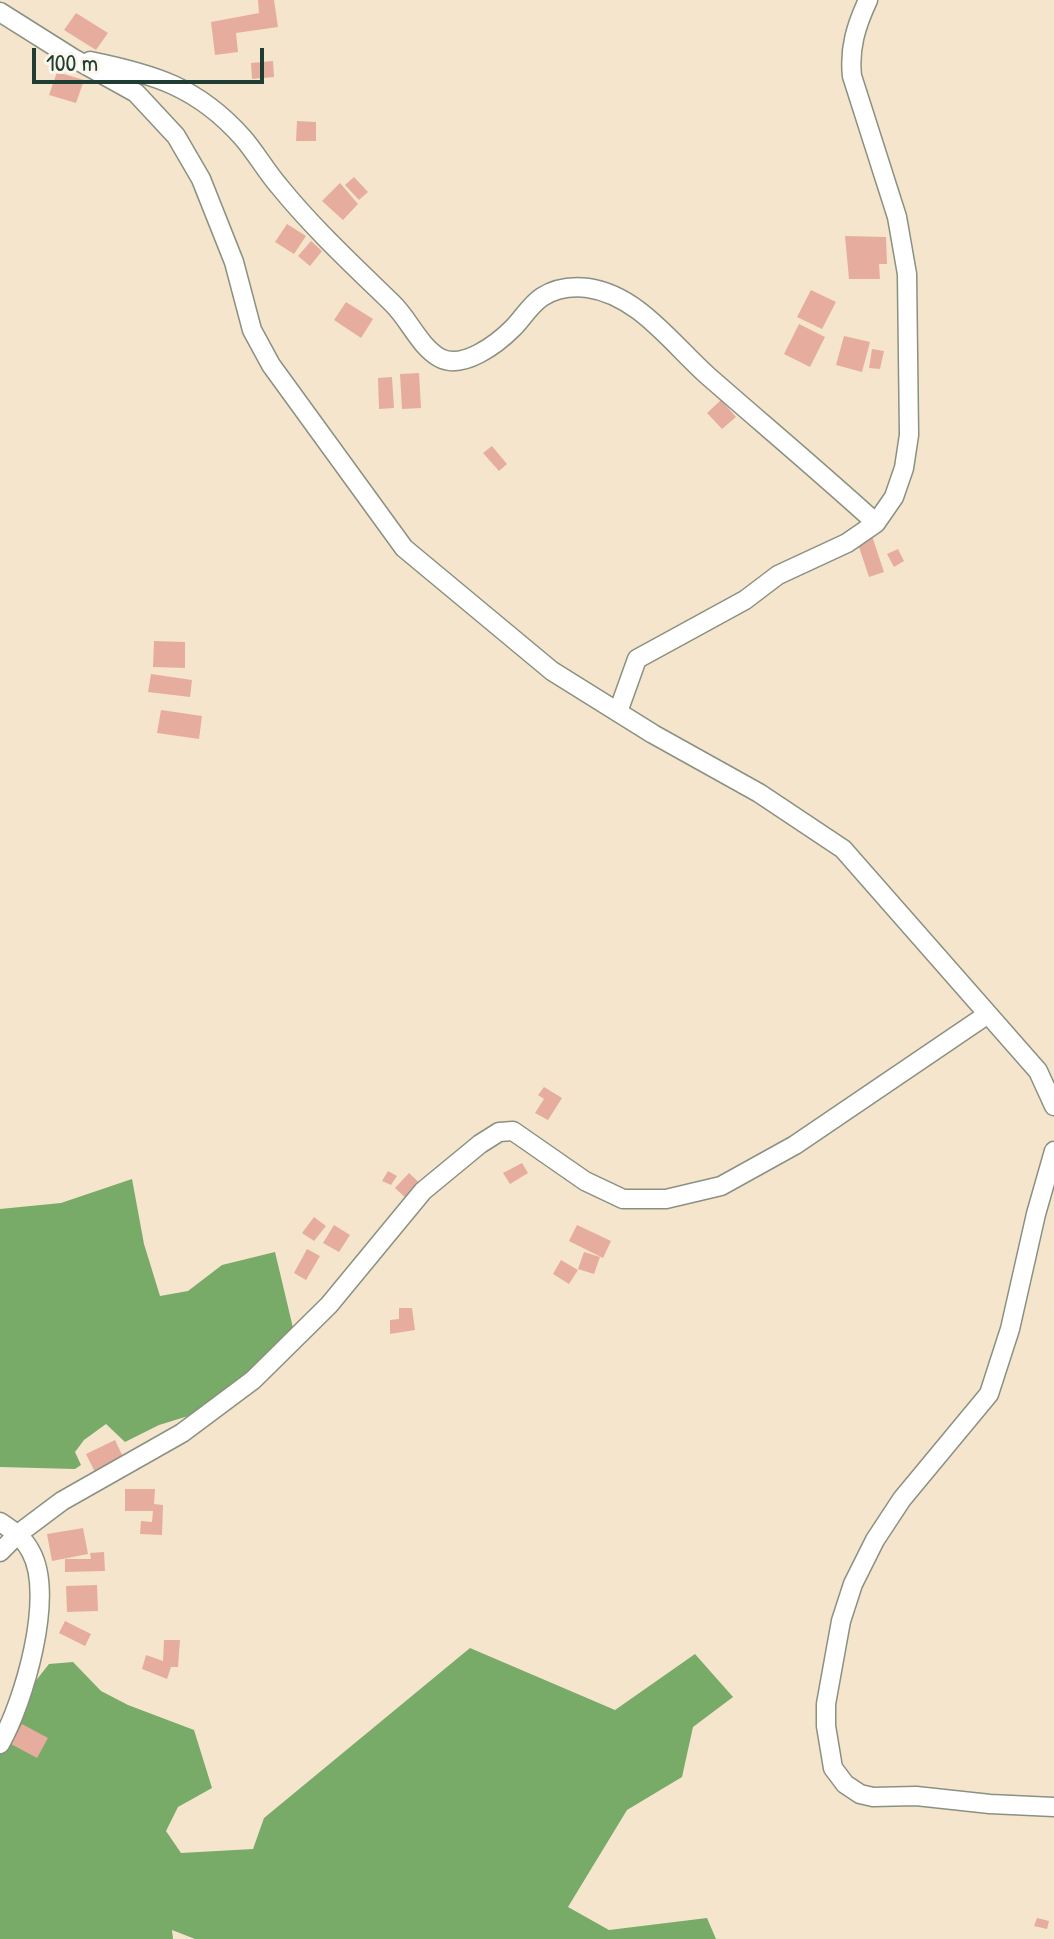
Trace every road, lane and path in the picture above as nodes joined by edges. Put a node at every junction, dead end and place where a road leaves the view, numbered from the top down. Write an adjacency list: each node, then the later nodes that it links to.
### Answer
1 (868, 0): 4 (street)
2 (0, 12): 3 (street)
3 (73, 58): 4 (street); 5 (street)
4 (876, 523): 5 (street)
5 (618, 712): 6 (street)
6 (988, 1014): 7 (street); 10 (street)
7 (1054, 1106)
8 (1054, 1151): 13 (street)
9 (0, 1522): 10 (street)
10 (18, 1534): 11 (street); 12 (street)
11 (0, 1552)
12 (0, 1744)
13 (1054, 1807)

